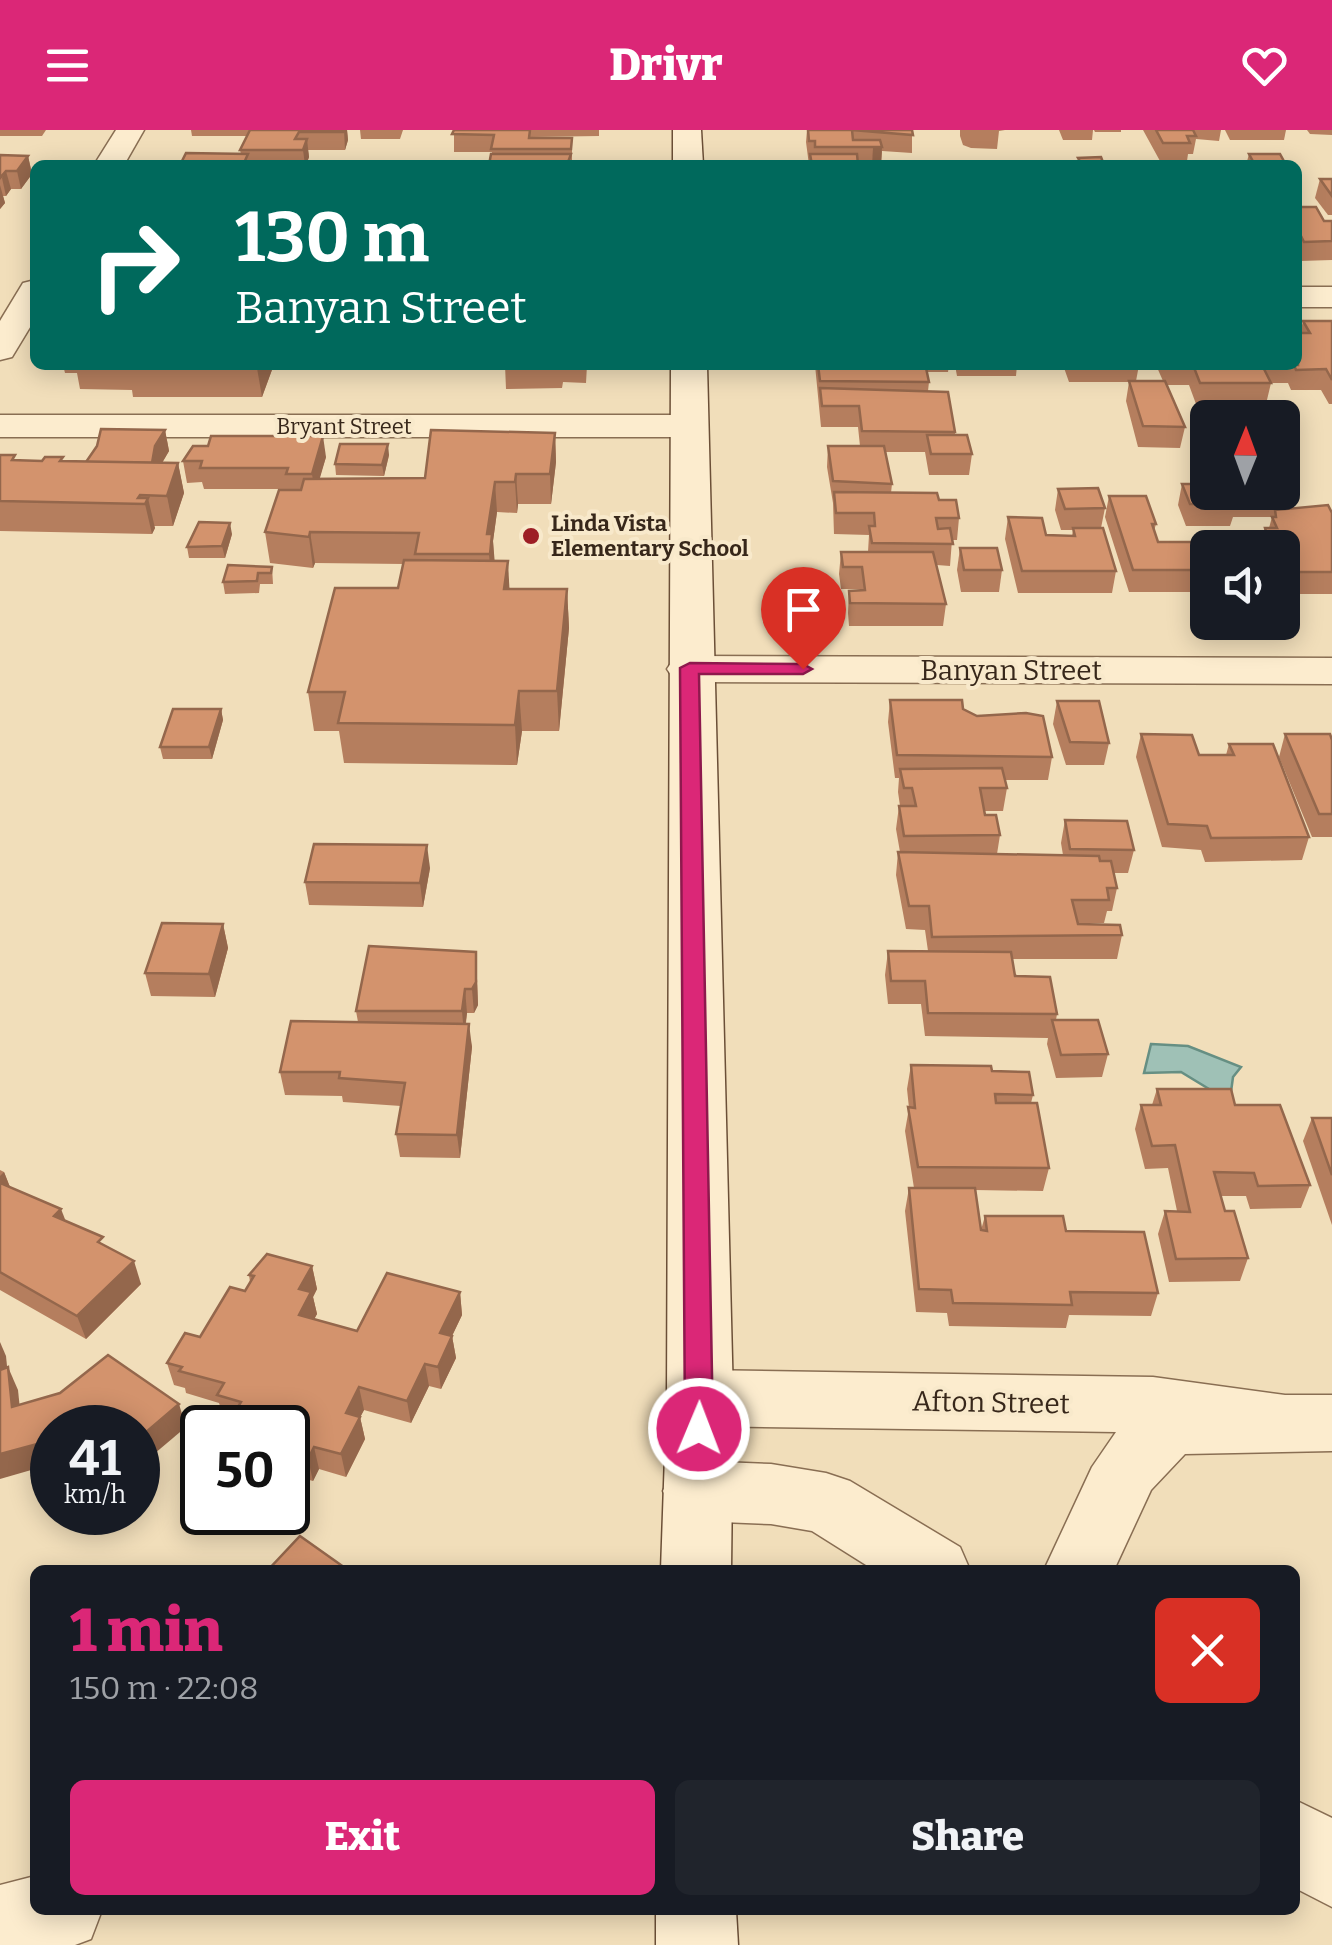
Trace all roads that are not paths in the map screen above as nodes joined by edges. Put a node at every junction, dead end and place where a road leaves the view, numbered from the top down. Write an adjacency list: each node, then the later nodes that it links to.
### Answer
1 (130, 130): 3 (street)
2 (687, 130): 4 (street)
3 (112, 160)
4 (688, 160)
5 (1302, 297): 6 (street)
6 (1332, 297)
7 (30, 299): 8 (street)
8 (0, 350)
9 (688, 370): 11 (street)
10 (0, 426): 11 (street, Bryant Street)
11 (689, 426): 12 (street)
12 (690, 668): 13 (street, Banyan Street); 14 (street)
13 (1332, 672)
14 (700, 1398): 15 (street, Afton Street); 16 (street)
15 (1306, 1422): 19 (street, Afton Street)
16 (697, 1491): 17 (street); 18 (street)
17 (696, 1565)
18 (928, 1565)
19 (1080, 1565)
20 (1300, 1843): 21 (street)
21 (1332, 1867)
22 (43, 1915): 24 (street)
23 (696, 1915): 25 (street)
24 (0, 1926)
25 (697, 1945)

